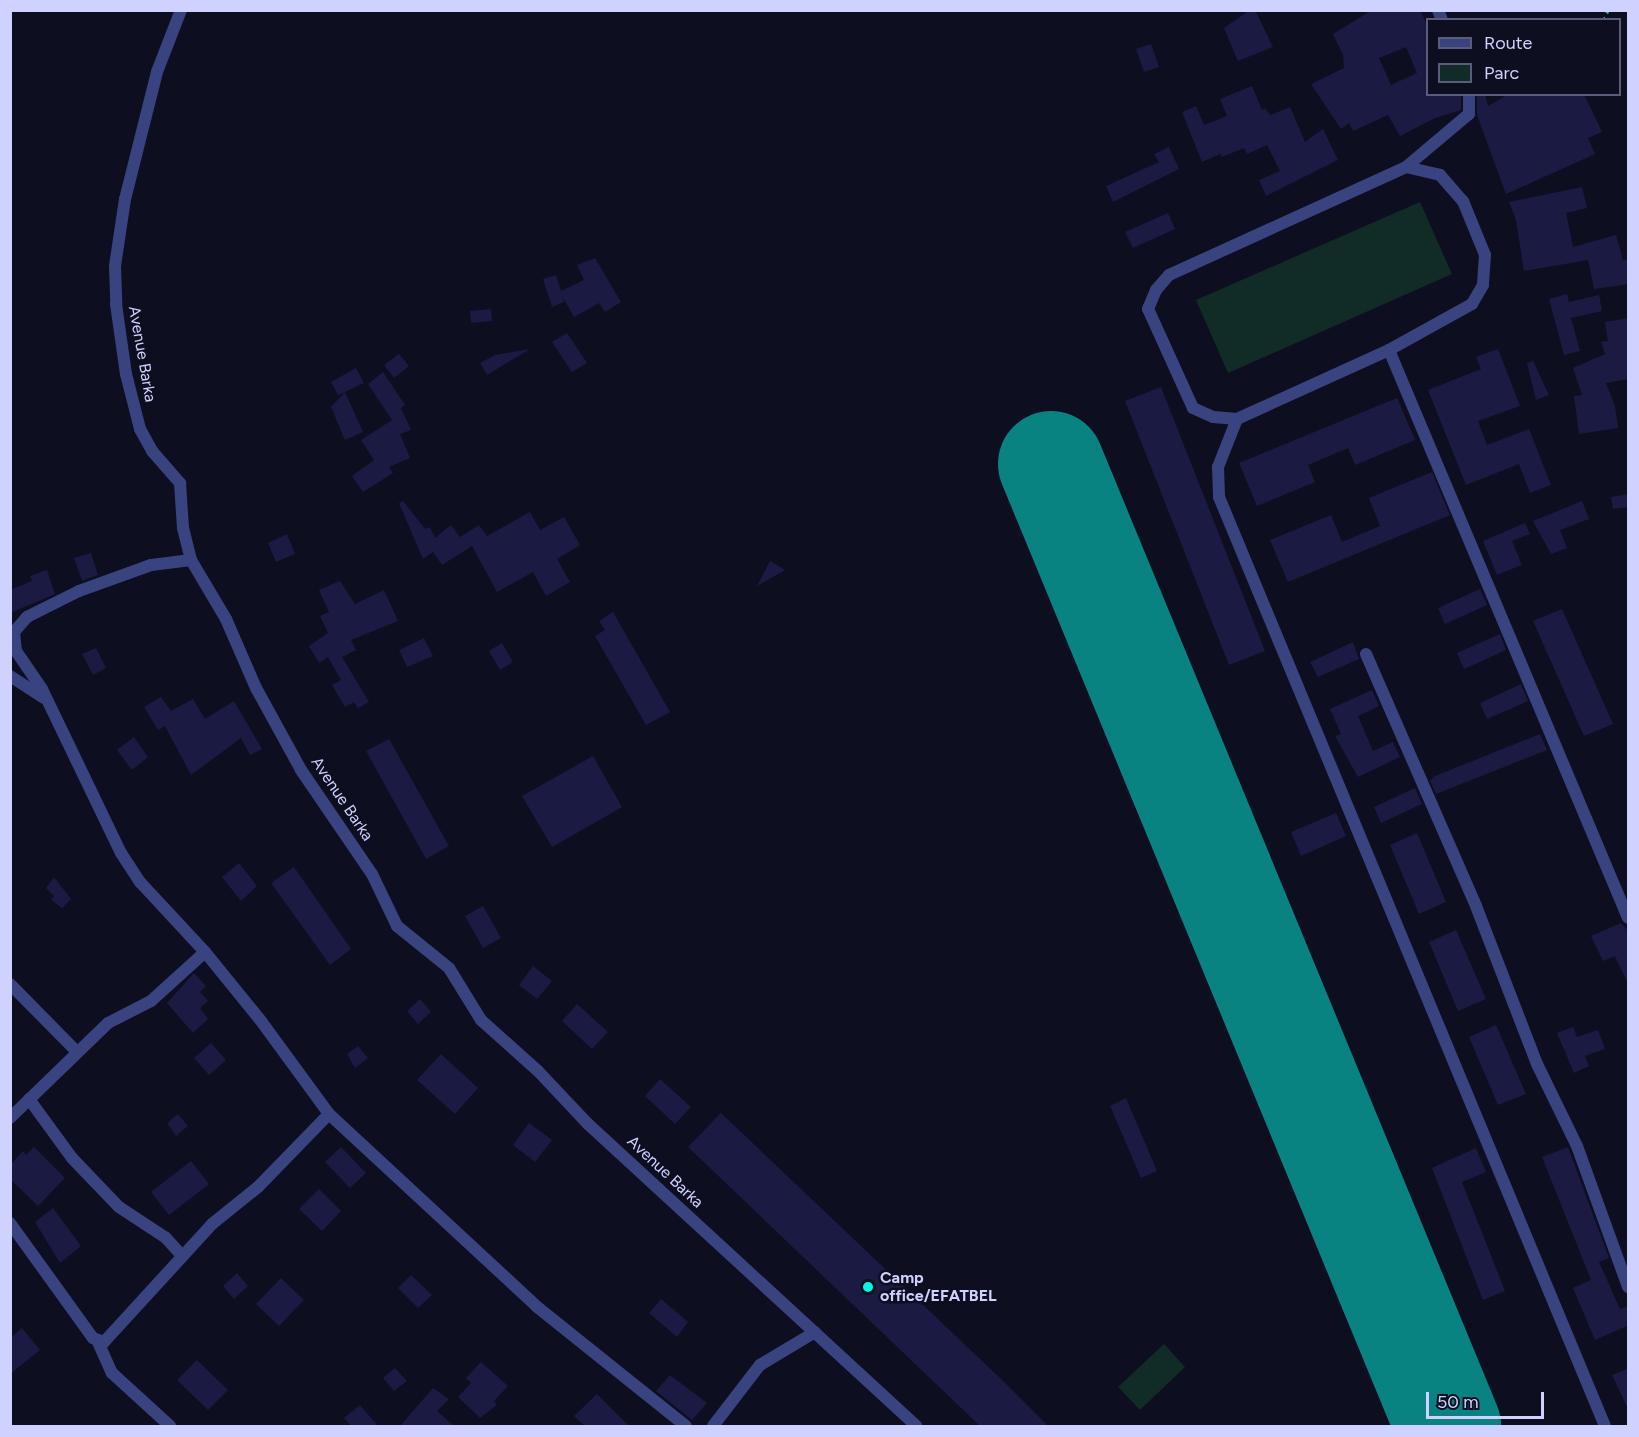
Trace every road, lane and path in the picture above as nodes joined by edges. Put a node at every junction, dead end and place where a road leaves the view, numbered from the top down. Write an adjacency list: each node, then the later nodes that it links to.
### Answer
1 (181, 10): 6 (street, Avenue Barka)
2 (1469, 96): 3 (street)
3 (1407, 167): 4 (street); 5 (street)
4 (1389, 350): 5 (street); 10 (street)
5 (1237, 419): 26 (street)
6 (191, 560): 9 (street); 20 (street, Avenue Barka)
7 (1366, 654): 19 (street)
8 (10, 676): 9 (street)
9 (47, 700): 11 (street)
10 (1629, 918)
11 (205, 952): 13 (street); 15 (street)
12 (10, 984): 13 (street)
13 (77, 1052): 14 (street)
14 (29, 1099): 16 (street); 18 (street)
15 (329, 1114): 18 (street); 23 (street)
16 (10, 1118)
17 (10, 1223): 21 (street)
18 (182, 1256): 21 (street)
19 (1629, 1287)
20 (815, 1332): 24 (street); 25 (street, Avenue Barka)
21 (98, 1342): 22 (street)
22 (170, 1426)
23 (686, 1426)
24 (713, 1426)
25 (916, 1426)
26 (1605, 1426)

